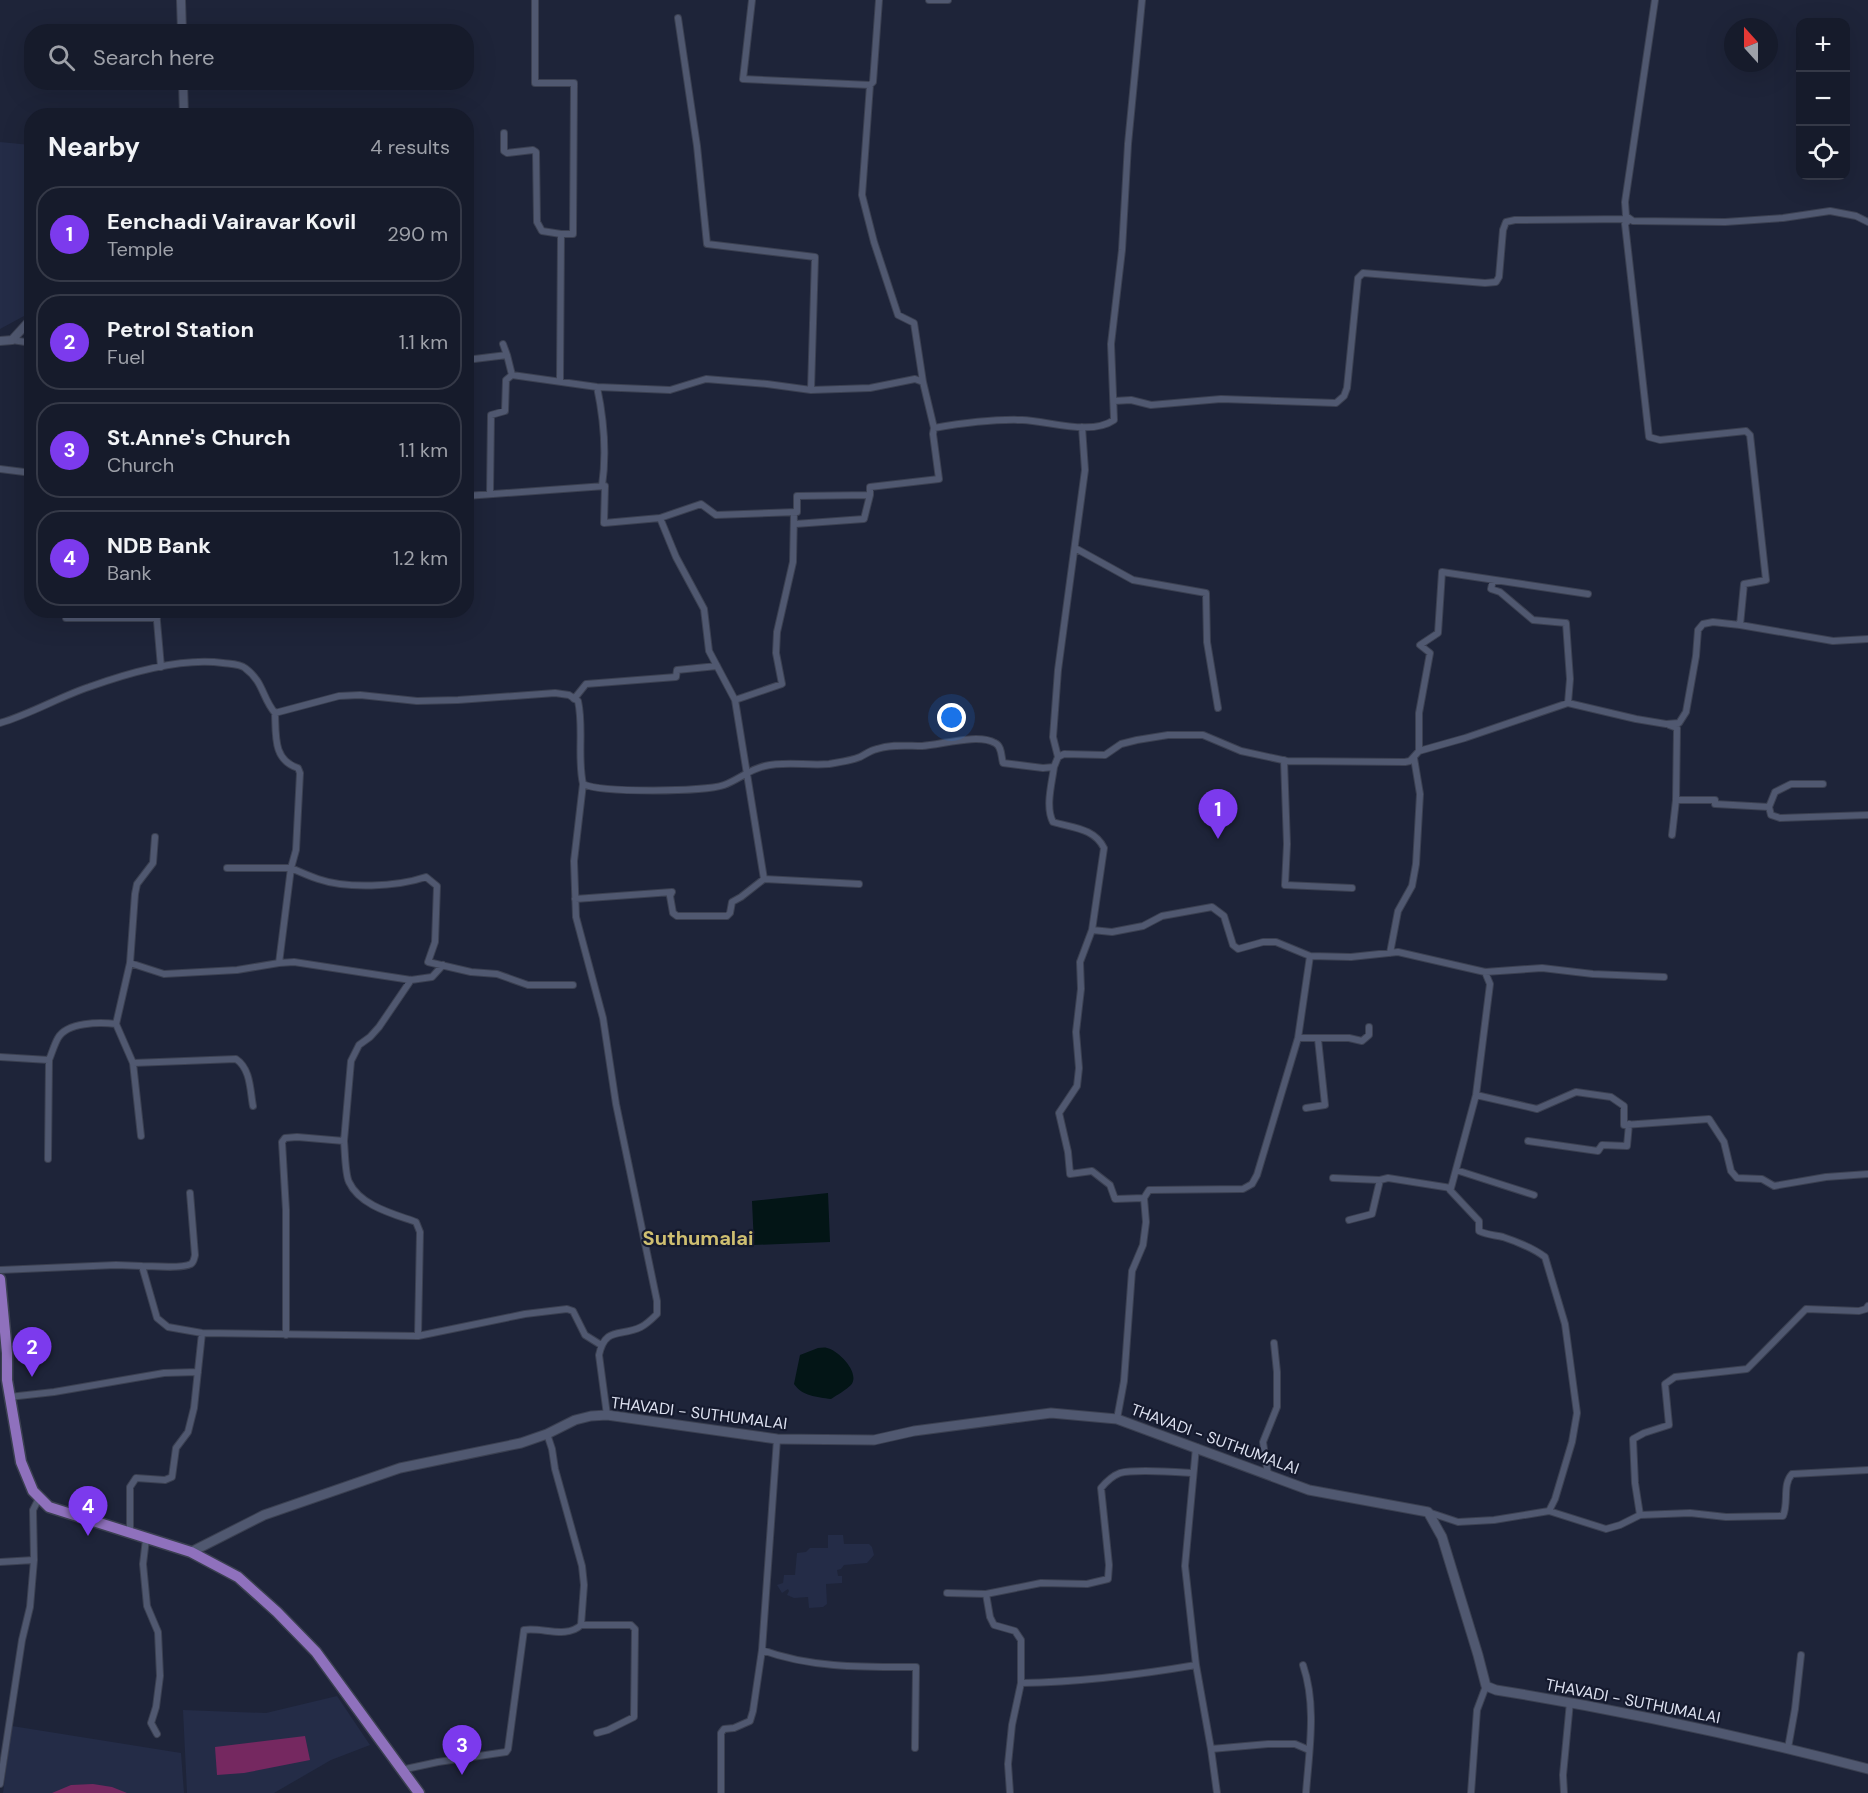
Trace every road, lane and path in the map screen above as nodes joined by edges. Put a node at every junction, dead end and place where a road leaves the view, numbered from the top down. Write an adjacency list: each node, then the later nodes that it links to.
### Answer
1 (181, 0): 10 (street)
2 (535, 0): 17 (street)
3 (752, 0): 11 (street)
4 (879, 0): 11 (street)
5 (929, 0): 6 (street)
6 (948, 0)
7 (1142, 0): 30 (street)
8 (1655, 0): 15 (street)
9 (678, 18): 29 (street)
10 (182, 24)
11 (870, 85): 27 (street)
12 (183, 90): 13 (street)
13 (184, 108)
14 (504, 133): 17 (street)
15 (1630, 219): 16 (street); 30 (street); 47 (street)
16 (1868, 222)
17 (561, 234): 26 (street)
18 (24, 327): 19 (street)
19 (12, 340): 20 (street); 21 (street)
20 (0, 341)
21 (24, 342)
22 (503, 344): 23 (street)
23 (507, 355): 24 (street); 25 (street)
24 (474, 359)
25 (512, 375): 26 (street); 36 (street)
26 (560, 381): 28 (street)
27 (923, 382): 29 (street); 32 (street)
28 (597, 387): 29 (street); 35 (street)
29 (811, 390)
30 (1114, 401): 31 (street)
31 (1082, 427): 32 (street); 42 (street)
32 (934, 428): 38 (street)
33 (0, 469): 34 (street)
34 (24, 472)
35 (602, 486): 36 (street); 40 (street)
36 (490, 494): 37 (street)
37 (474, 495)
38 (870, 495): 39 (street); 41 (street)
39 (794, 512): 40 (street); 41 (street)
40 (660, 518): 49 (street)
41 (795, 524): 52 (street)
42 (1075, 548): 54 (street); 59 (street)
43 (1493, 580): 44 (street); 53 (street); 58 (street)
44 (1588, 594)
45 (66, 618): 46 (street)
46 (157, 618): 50 (street)
47 (1740, 625): 48 (street); 57 (street)
48 (1868, 639)
49 (717, 666): 51 (street); 52 (street)
50 (161, 668): 55 (street); 56 (street)
51 (574, 699): 55 (street); 64 (street)
52 (735, 700): 63 (street)
53 (1568, 703): 57 (street); 58 (street)
54 (1218, 708)
55 (275, 713): 72 (street)
56 (0, 723)
57 (1666, 724): 66 (street)
58 (1419, 751): 60 (street)
59 (1058, 757): 61 (street); 62 (street)
60 (1414, 758): 61 (street); 78 (street)
61 (1284, 760): 75 (street)
62 (1054, 767): 63 (street); 77 (street)
63 (746, 773): 64 (street); 73 (street)
64 (583, 784): 76 (street)
65 (1823, 784): 67 (street)
66 (1676, 800): 67 (street); 69 (street)
67 (1769, 807): 68 (street)
68 (1868, 814)
69 (1672, 835)
70 (155, 837): 80 (street)
71 (227, 868): 72 (street)
72 (291, 868): 81 (street); 82 (street)
73 (764, 879): 74 (street); 76 (street)
74 (859, 884)
75 (1352, 888)
76 (575, 899): 119 (street)
77 (1092, 930): 79 (street); 109 (street)
78 (1390, 953): 79 (street); 83 (street)
79 (1310, 956): 89 (street)
80 (130, 963): 81 (street); 87 (street)
81 (279, 963): 85 (street)
82 (443, 965): 85 (street); 86 (street)
83 (1485, 972): 84 (street); 94 (street)
84 (1664, 977)
85 (411, 980): 99 (street)
86 (573, 985)
87 (116, 1024): 92 (street); 93 (street)
88 (1368, 1027): 90 (street)
89 (1298, 1038): 90 (street); 109 (street)
90 (1318, 1039): 96 (street)
91 (0, 1057): 92 (street)
92 (49, 1060): 101 (street)
93 (133, 1063): 95 (street); 98 (street)
94 (1476, 1095): 97 (street); 102 (street)
95 (253, 1106)
96 (1306, 1108)
97 (1629, 1125): 100 (street); 103 (street)
98 (141, 1136)
99 (344, 1141): 116 (street); 117 (street)
100 (1528, 1141)
101 (48, 1159)
102 (1456, 1170): 106 (street); 108 (street)
103 (1868, 1173)
104 (1333, 1178): 105 (street)
105 (1380, 1180): 106 (street); 110 (street)
106 (1449, 1190): 132 (street)
107 (190, 1193): 111 (street)
108 (1534, 1195)
109 (1144, 1198): 124 (street)
110 (1349, 1220)
111 (141, 1266): 112 (street); 115 (street)
112 (0, 1270)
113 (0, 1279): 121 (main road)
114 (1868, 1306): 134 (street)
115 (202, 1333): 116 (street); 120 (street)
116 (286, 1335): 117 (street)
117 (418, 1336): 119 (street)
118 (1274, 1343): 130 (street)
119 (601, 1345): 123 (street)
120 (198, 1372): 122 (street); 135 (street)
121 (4, 1380): 122 (main road)
122 (9, 1396): 131 (main road)
123 (608, 1415): 125 (main road, THAVADI - SUTHUMALAI); 126 (main road, THAVADI - SUTHUMALAI)
124 (1117, 1419): 126 (main road, THAVADI - SUTHUMALAI); 127 (main road, THAVADI - SUTHUMALAI)
125 (547, 1434): 137 (main road, THAVADI - SUTHUMALAI); 142 (street)
126 (777, 1439): 143 (street)
127 (1196, 1447): 129 (street); 130 (main road, THAVADI - SUTHUMALAI)
128 (1868, 1470): 134 (street)
129 (1193, 1473): 141 (street); 145 (street)
130 (1268, 1475): 133 (main road, THAVADI - SUTHUMALAI)
131 (39, 1498): 135 (main road); 138 (street)
132 (1549, 1511): 133 (street); 134 (street)
133 (1428, 1512): 148 (main road)
134 (1640, 1515)
135 (130, 1534): 136 (main road)
136 (147, 1539): 137 (main road); 151 (street)
137 (191, 1552): 157 (main road)
138 (34, 1560): 139 (street); 158 (street)
139 (0, 1562)
140 (946, 1593): 141 (street)
141 (986, 1594): 147 (street)
142 (581, 1625): 150 (street); 157 (street)
143 (762, 1650): 152 (street); 160 (street)
144 (1801, 1655): 153 (street)
145 (1196, 1665): 147 (street); 154 (street)
146 (1303, 1665): 155 (street)
147 (1021, 1683): 161 (street)
148 (1486, 1686): 149 (main road, THAVADI - SUTHUMALAI); 164 (street)
149 (1570, 1702): 153 (main road, THAVADI - SUTHUMALAI); 165 (street)
150 (597, 1733)
151 (157, 1734)
152 (915, 1748)
153 (1788, 1748): 156 (main road, THAVADI - SUTHUMALAI)
154 (1211, 1749): 155 (street); 162 (street)
155 (1309, 1750): 163 (street)
156 (1868, 1769)
157 (400, 1770): 159 (main road)
158 (0, 1784)
159 (419, 1793)
160 (721, 1793)
161 (1010, 1793)
162 (1217, 1793)
163 (1306, 1793)
164 (1471, 1793)
165 (1564, 1793)

